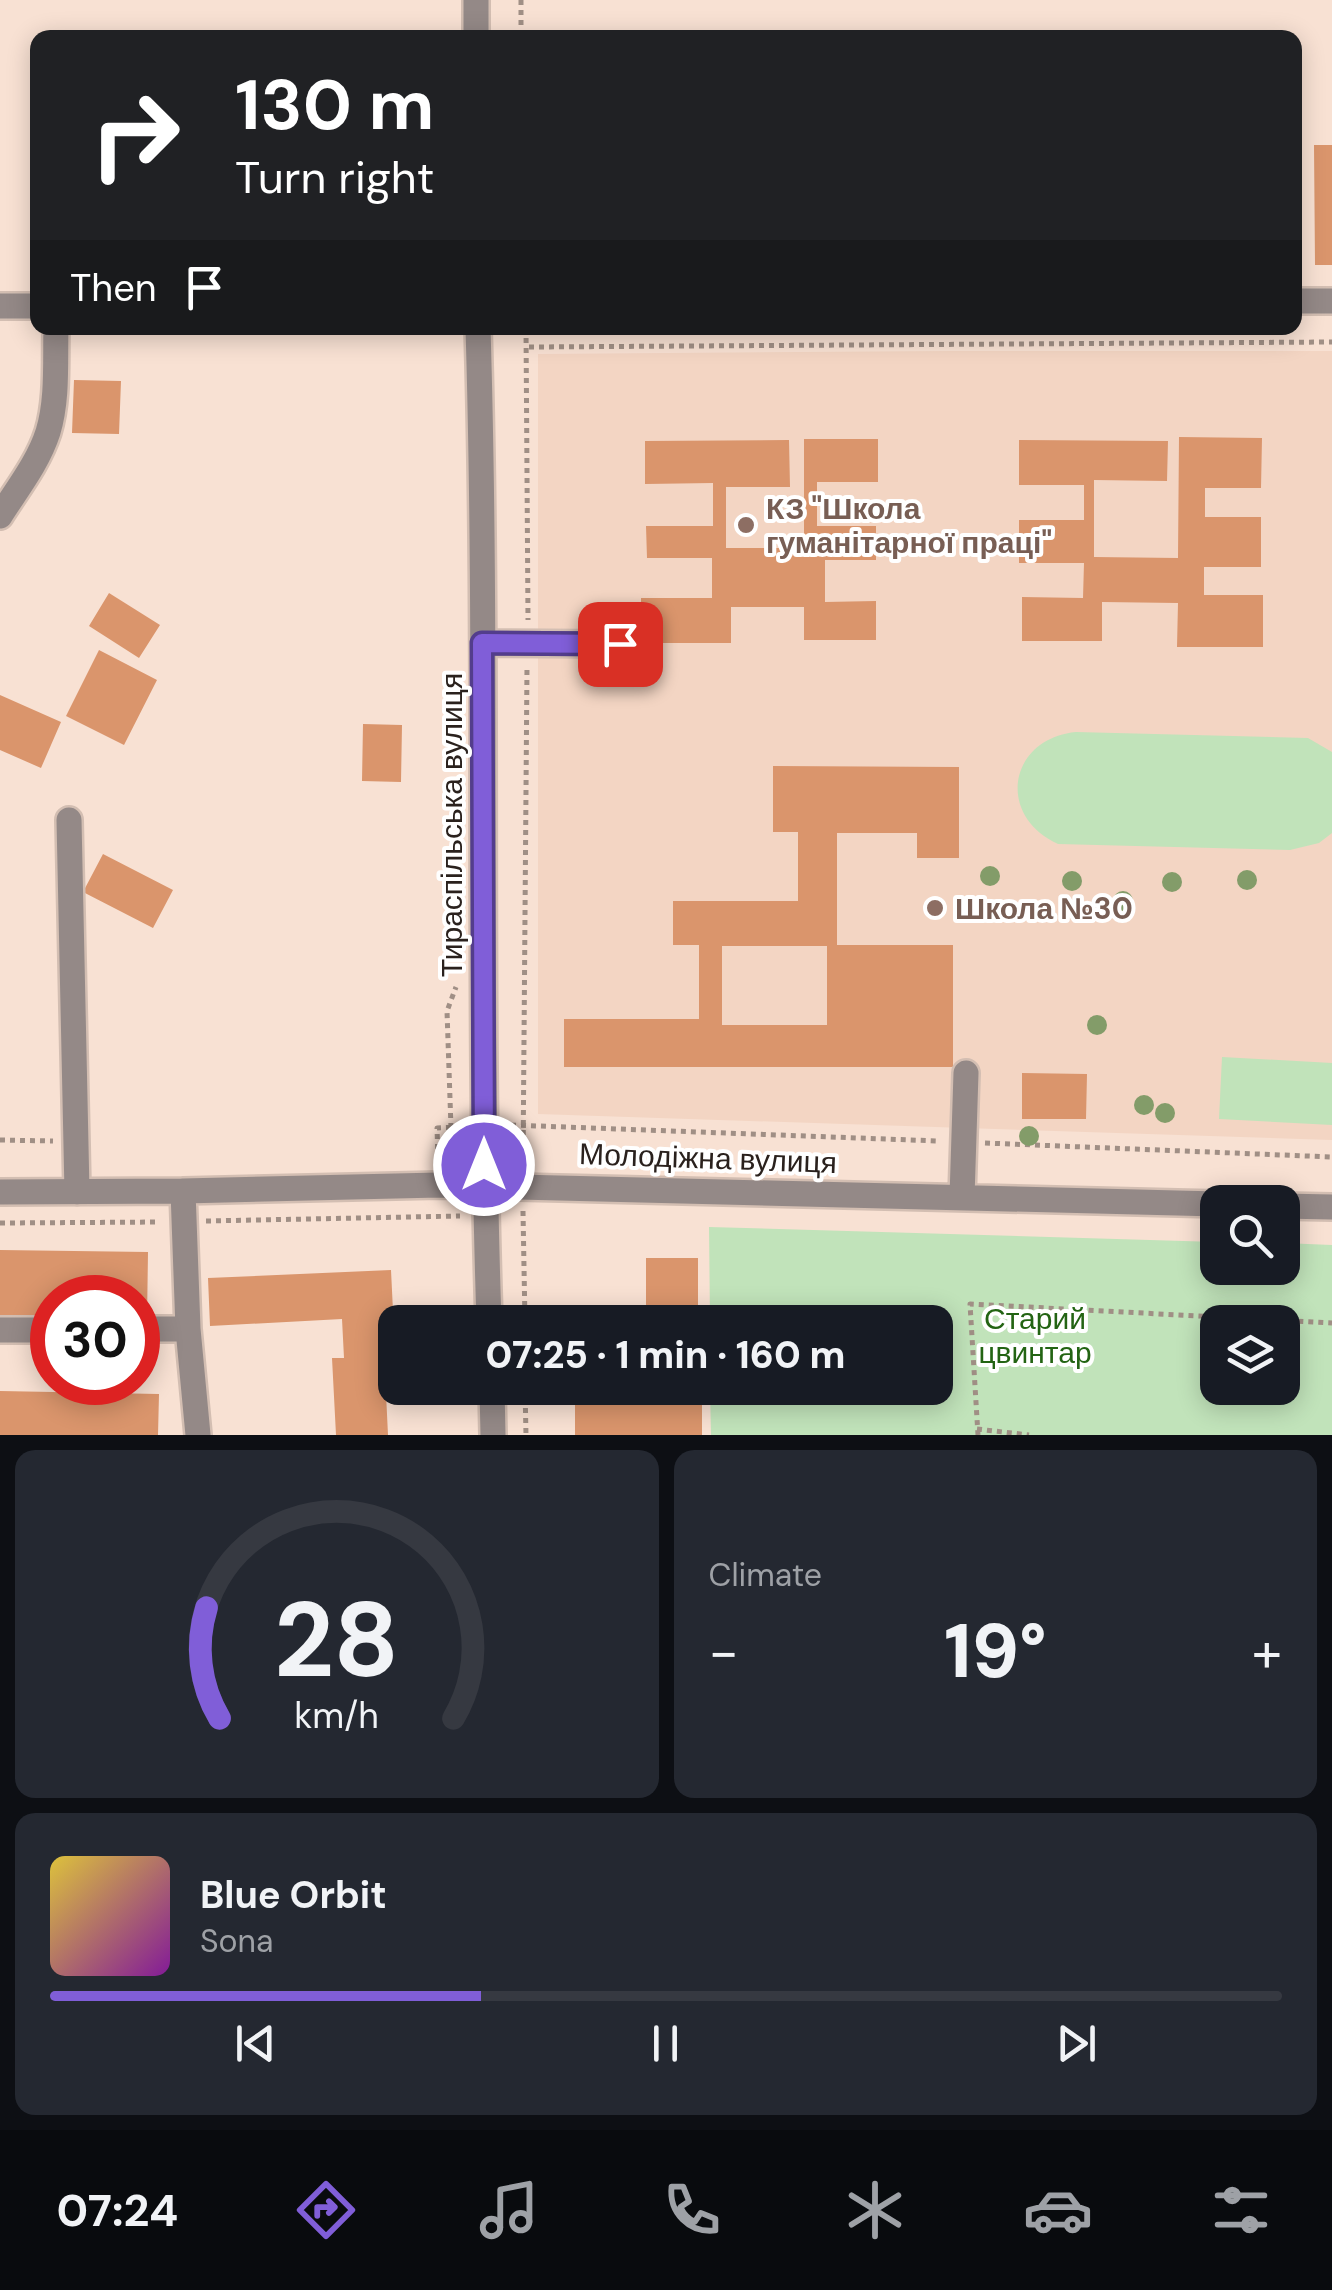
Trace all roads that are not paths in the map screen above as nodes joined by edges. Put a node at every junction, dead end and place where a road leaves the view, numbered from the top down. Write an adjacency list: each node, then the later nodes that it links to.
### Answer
1 (476, 0): 2 (street)
2 (476, 30)
3 (1302, 301): 4 (street)
4 (1332, 301)
5 (0, 306): 6 (street)
6 (30, 306)
7 (56, 335): 9 (street)
8 (478, 335): 10 (street, Тираспільська вулиця)
9 (0, 516)
10 (482, 643): 11 (street); 14 (street, Тираспільська вулиця)
11 (620, 644)
12 (68, 820): 16 (street)
13 (966, 1073): 18 (street)
14 (484, 1187): 17 (street, Молодіжна вулиця); 18 (street, Молодіжна вулиця); 22 (street, Тираспільська вулиця)
15 (0, 1192): 16 (street, Молодіжна вулиця)
16 (77, 1192): 17 (street, Молодіжна вулиця)
17 (183, 1192): 24 (street)
18 (962, 1197): 19 (street, Молодіжна вулиця)
19 (1200, 1204)
20 (1300, 1206): 21 (street)
21 (1332, 1207)
22 (489, 1305)
23 (160, 1329): 24 (street)
24 (188, 1329): 28 (street)
25 (0, 1330): 26 (street)
26 (30, 1330)
27 (492, 1405): 29 (street)
28 (198, 1435)
29 (493, 1435)

